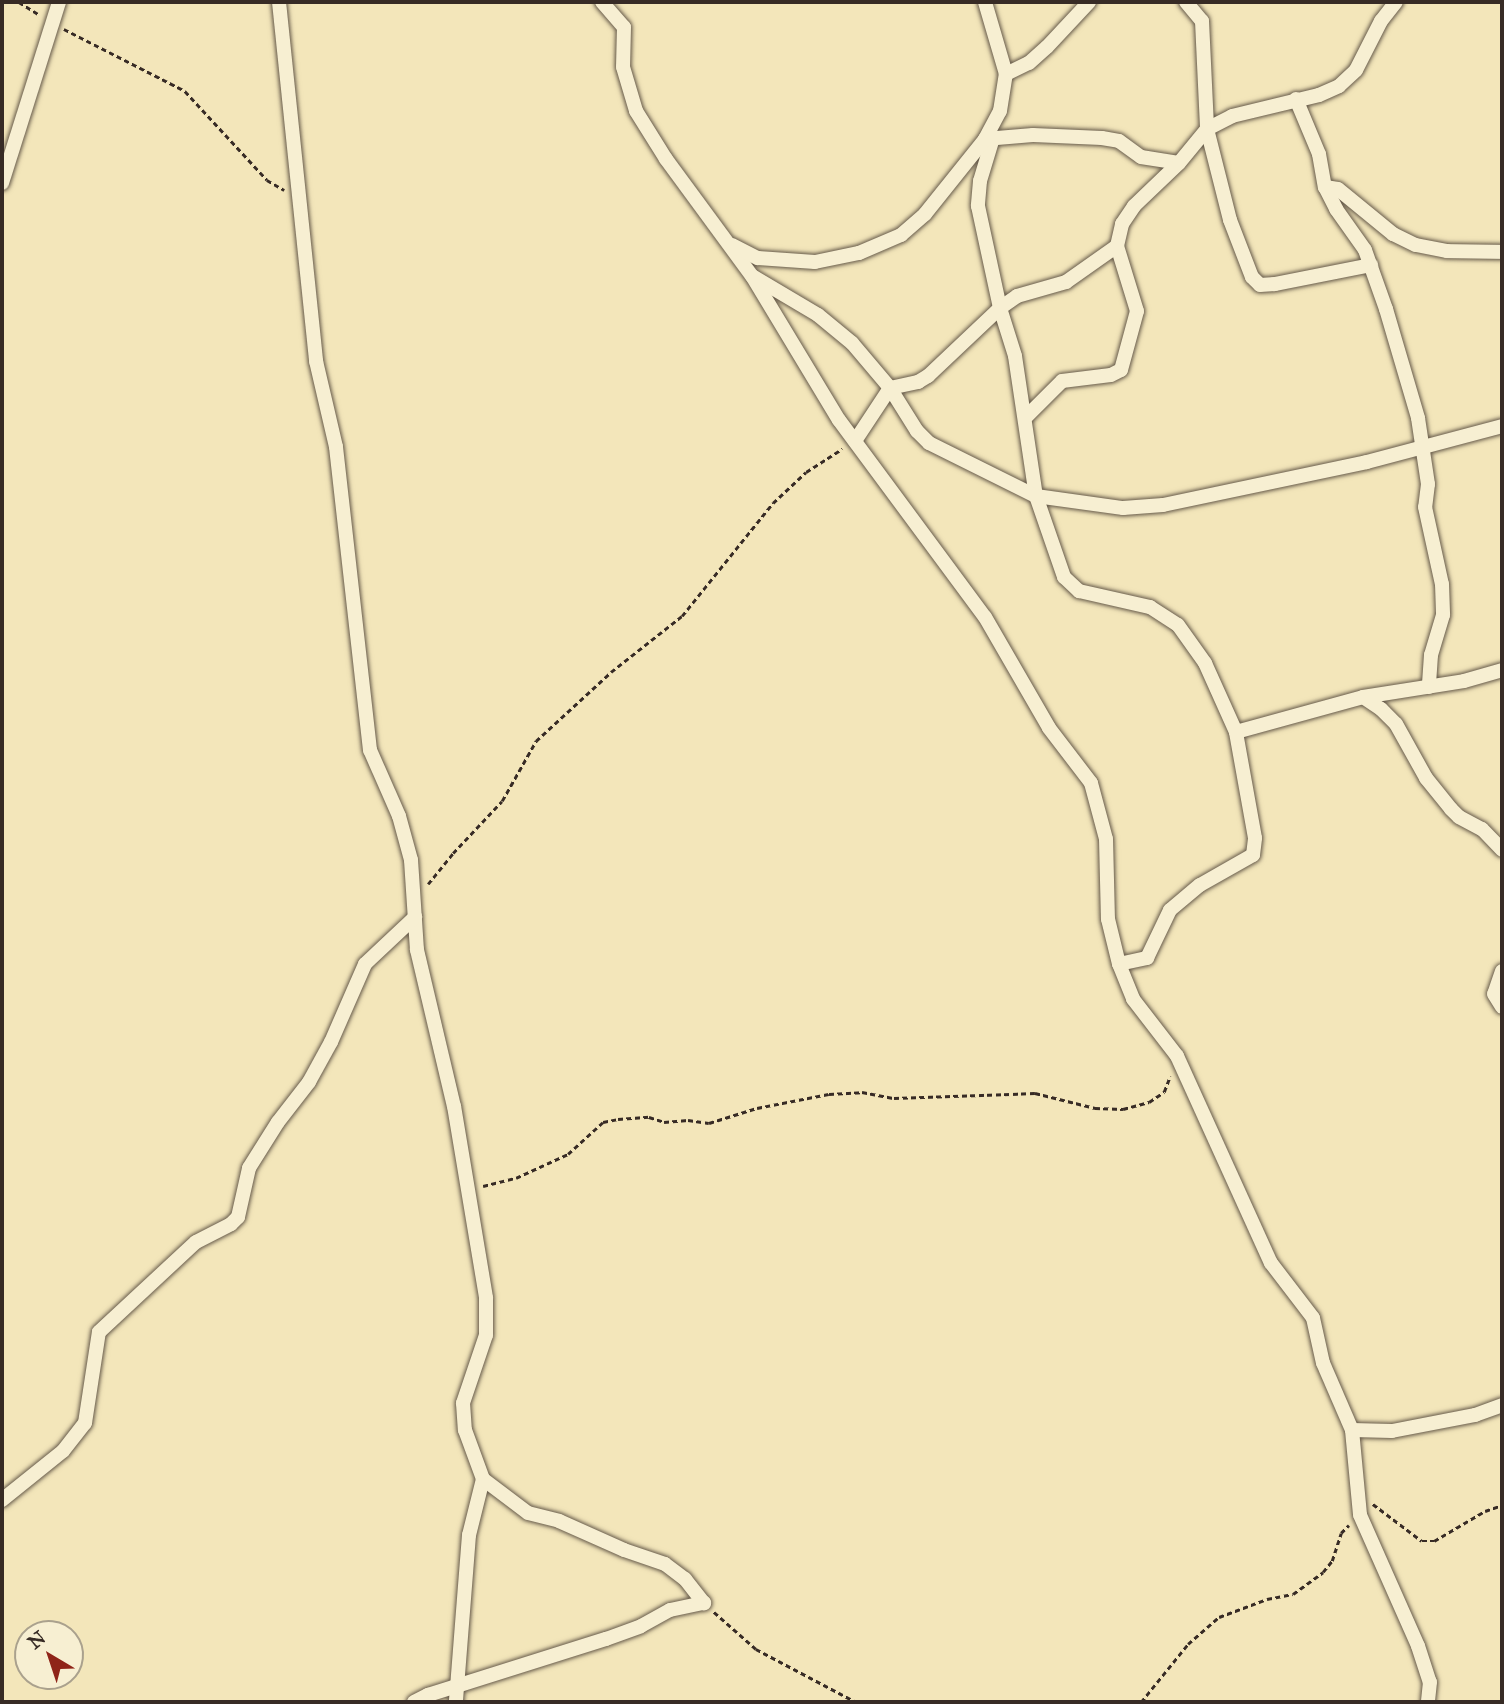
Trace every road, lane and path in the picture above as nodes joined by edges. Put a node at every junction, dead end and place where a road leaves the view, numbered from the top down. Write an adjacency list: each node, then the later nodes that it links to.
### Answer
1 (19, 2): 11 (path)
2 (59, 2): 11 (street)
3 (279, 2): 19 (street)
4 (602, 2): 20 (street)
5 (985, 2): 12 (street)
6 (1089, 2): 12 (street)
7 (1186, 2): 10 (street)
8 (1197, 2): 10 (street)
9 (1396, 2): 13 (street)
10 (1202, 21): 14 (street)
11 (54, 24): 17 (street); 19 (path)
12 (1006, 74): 15 (street)
13 (1296, 99): 14 (street); 18 (street)
14 (1207, 129): 16 (street); 23 (street)
15 (989, 138): 16 (street); 20 (street); 25 (street)
16 (1179, 163): 21 (street)
17 (2, 183)
18 (1325, 187): 22 (street); 23 (street)
19 (298, 199): 37 (street)
20 (730, 244): 24 (street)
21 (1117, 246): 25 (street); 27 (street)
22 (1502, 252)
23 (1371, 265): 30 (street)
24 (752, 276): 26 (street); 29 (street)
25 (1000, 308): 26 (street); 27 (street)
26 (890, 388): 29 (street); 31 (street)
27 (1026, 417): 31 (street)
28 (1502, 426): 30 (street)
29 (855, 441): 37 (path); 38 (street)
30 (1423, 448): 31 (street); 33 (street)
31 (1036, 496): 35 (street)
32 (1502, 670): 33 (street)
33 (1429, 687): 34 (street)
34 (1363, 697): 35 (street); 36 (street)
35 (1236, 733): 38 (street)
36 (1502, 850)
37 (415, 910): 42 (street); 47 (street)
38 (1118, 964): 41 (street)
39 (1502, 971): 40 (street)
40 (1502, 1007)
41 (1177, 1056): 42 (path); 44 (street)
42 (470, 1189): 45 (street)
43 (1502, 1405): 44 (street)
44 (1352, 1430): 46 (street)
45 (483, 1479): 50 (street); 51 (street)
46 (1358, 1494): 48 (path); 49 (street)
47 (2, 1500)
48 (1502, 1506)
49 (1360, 1516): 55 (path); 56 (street)
50 (704, 1603): 51 (street); 54 (path)
51 (459, 1687): 52 (street); 53 (street)
52 (414, 1702)
53 (456, 1702)
54 (856, 1702)
55 (1141, 1702)
56 (1428, 1702)

